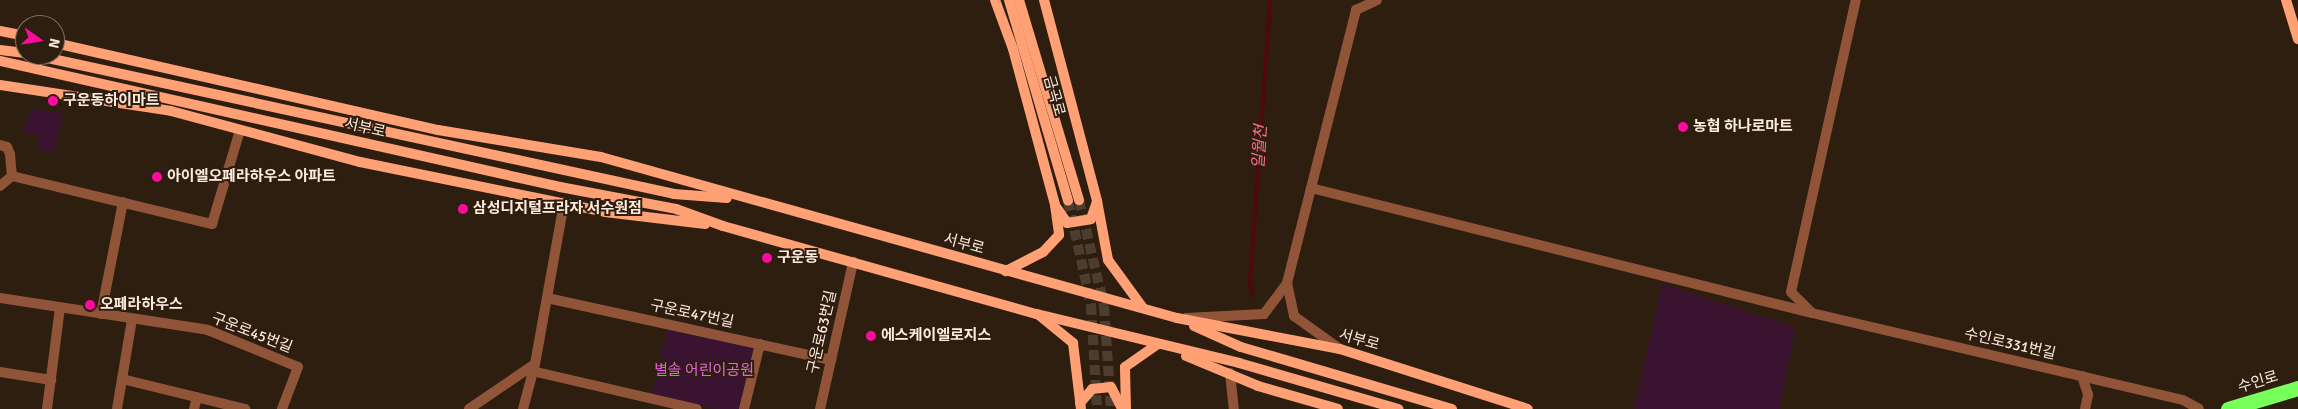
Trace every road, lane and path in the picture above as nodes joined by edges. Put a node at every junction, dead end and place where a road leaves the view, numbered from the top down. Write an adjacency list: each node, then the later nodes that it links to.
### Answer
1 (995, 0): 28 (main road)
2 (1009, 0): 24 (main road, 금곡로)
3 (1019, 0): 23 (main road, 금곡로)
4 (1044, 0): 25 (main road)
5 (1377, 0): 21 (street)
6 (1856, 0): 37 (street)
7 (2286, 0): 10 (main road)
8 (0, 31): 9 (main road)
9 (15, 34)
10 (2298, 39)
11 (65, 45): 22 (main road, 서부로)
12 (0, 50): 13 (main road)
13 (15, 52)
14 (0, 61): 29 (main road, 서부로)
15 (65, 62): 22 (main road, 서부로)
16 (0, 85): 17 (main road, 서부로)
17 (240, 130): 26 (street); 27 (main road, 서부로)
18 (0, 145): 19 (street)
19 (12, 176): 20 (street); 26 (street)
20 (0, 186)
21 (1311, 188): 32 (street); 37 (street, 수인로331번길)
22 (743, 200): 31 (main road, 서부로)
23 (1080, 200)
24 (1068, 201)
25 (1097, 201): 28 (main road); 36 (main road)
26 (123, 202): 38 (street)
27 (564, 203): 29 (main road, 서부로); 34 (street)
28 (1055, 206): 31 (main road)
29 (723, 226): 30 (main road, 서부로)
30 (853, 262): 39 (main road, 서부로); 45 (street, 구운로63번길)
31 (1006, 271): 36 (main road, 서부로)
32 (1286, 283): 40 (street); 44 (street)
33 (0, 298): 35 (street, 구운로45번길)
34 (547, 298): 42 (street, 구운로47번길); 46 (street)
35 (60, 308): 38 (street, 구운로45번길); 51 (street)
36 (1143, 308): 40 (main road, 서부로)
37 (1812, 312): 49 (street, 수인로331번길)
38 (101, 314): 41 (street, 구운로45번길)
39 (1037, 314): 43 (main road, 서부로); 54 (main road)
40 (1177, 318): 44 (main road, 서부로); 70 (main road, 서부로)
41 (132, 319): 50 (street); 59 (street, 구운로45번길)
42 (760, 344): 45 (street, 구운로47번길); 63 (street)
43 (1157, 345): 48 (main road, 서부로); 66 (main road); 69 (main road, 서부로)
44 (1340, 349): 71 (main road, 서부로)
45 (831, 360): 64 (street, 구운로63번길)
46 (534, 368): 60 (street); 61 (street); 62 (street)
47 (0, 372): 51 (street)
48 (1230, 373): 67 (street); 68 (main road, 서부로)
49 (2082, 376): 72 (street); 73 (street, 수인로331번길)
50 (122, 379): 53 (street); 56 (street)
51 (51, 380): 55 (street)
52 (2298, 388): 74 (highway, 수인로)
53 (197, 397): 57 (street); 58 (street)
54 (1080, 406): 65 (main road)
55 (47, 409)
56 (117, 409)
57 (194, 409)
58 (246, 409)
59 (282, 409)
60 (469, 409)
61 (523, 409)
62 (697, 409)
63 (744, 409)
64 (820, 409)
65 (1122, 409)
66 (1126, 409)
67 (1234, 409)
68 (1338, 409)
69 (1398, 409)
70 (1452, 409)
71 (1528, 409)
72 (2085, 409)
73 (2198, 409)
74 (2228, 409)

